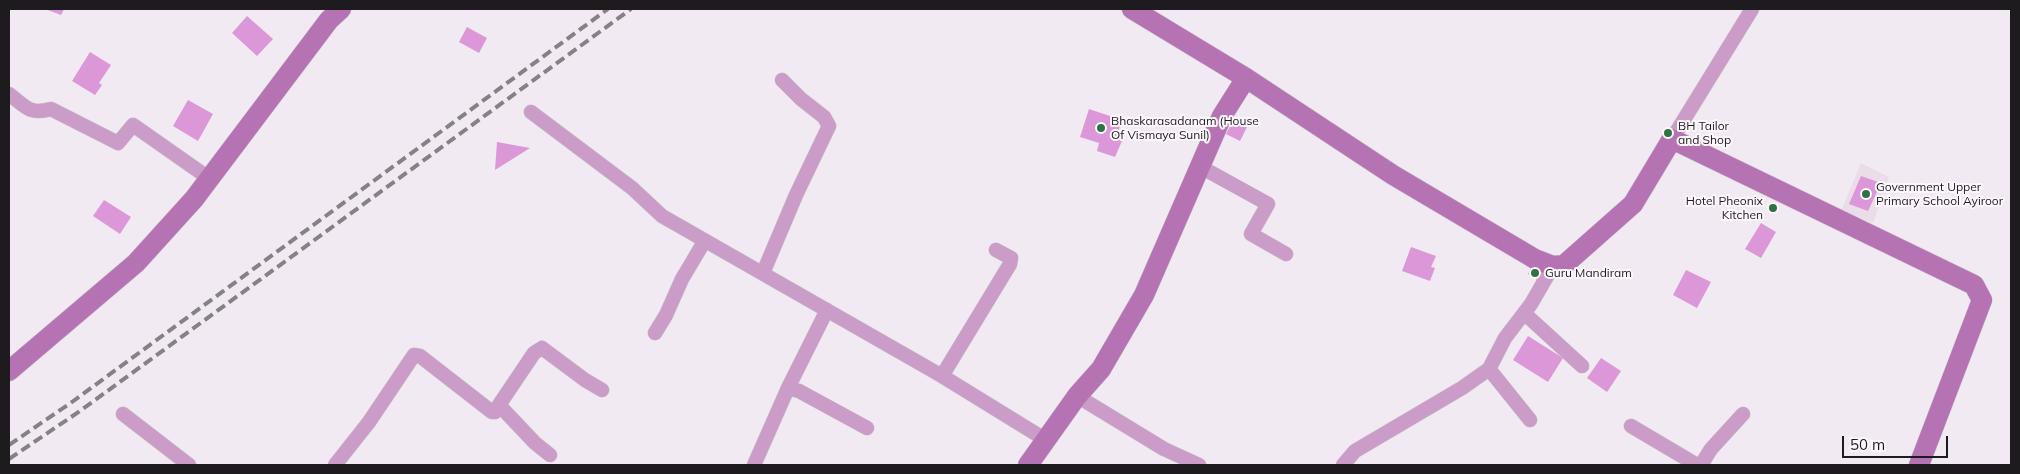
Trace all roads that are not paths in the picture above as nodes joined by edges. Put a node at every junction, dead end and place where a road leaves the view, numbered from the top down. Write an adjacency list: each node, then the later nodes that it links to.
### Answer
1 (341, 9): 10 (main road)
2 (1132, 9): 4 (main road)
3 (1752, 9): 8 (street)
4 (1246, 78): 9 (main road); 14 (main road)
5 (782, 80): 15 (street)
6 (9, 94): 10 (street)
7 (531, 112): 11 (street)
8 (1672, 139): 14 (main road); 42 (main road)
9 (1199, 166): 13 (street); 25 (main road)
10 (210, 179): 21 (main road)
11 (704, 242): 15 (street); 18 (street)
12 (996, 250): 22 (street)
13 (1286, 254)
14 (1553, 266): 17 (street)
15 (763, 273): 16 (street)
16 (827, 310): 22 (street); 23 (street)
17 (1524, 313): 19 (street); 20 (street)
18 (655, 333)
19 (1582, 366)
20 (1488, 369): 29 (street); 39 (street)
21 (9, 371)
22 (942, 376): 32 (street)
23 (788, 388): 31 (street); 36 (street)
24 (602, 390): 26 (street)
25 (1077, 396): 32 (main road); 38 (street)
26 (499, 405): 33 (street); 34 (street)
27 (124, 414): 35 (street)
28 (1743, 414): 41 (street)
29 (1530, 420)
30 (1631, 426): 40 (street)
31 (867, 428)
32 (1046, 440): 37 (main road)
33 (550, 455)
34 (337, 464)
35 (189, 465)
36 (754, 465)
37 (1028, 465)
38 (1199, 465)
39 (1343, 465)
40 (1696, 465)
41 (1701, 465)
42 (1918, 465)

